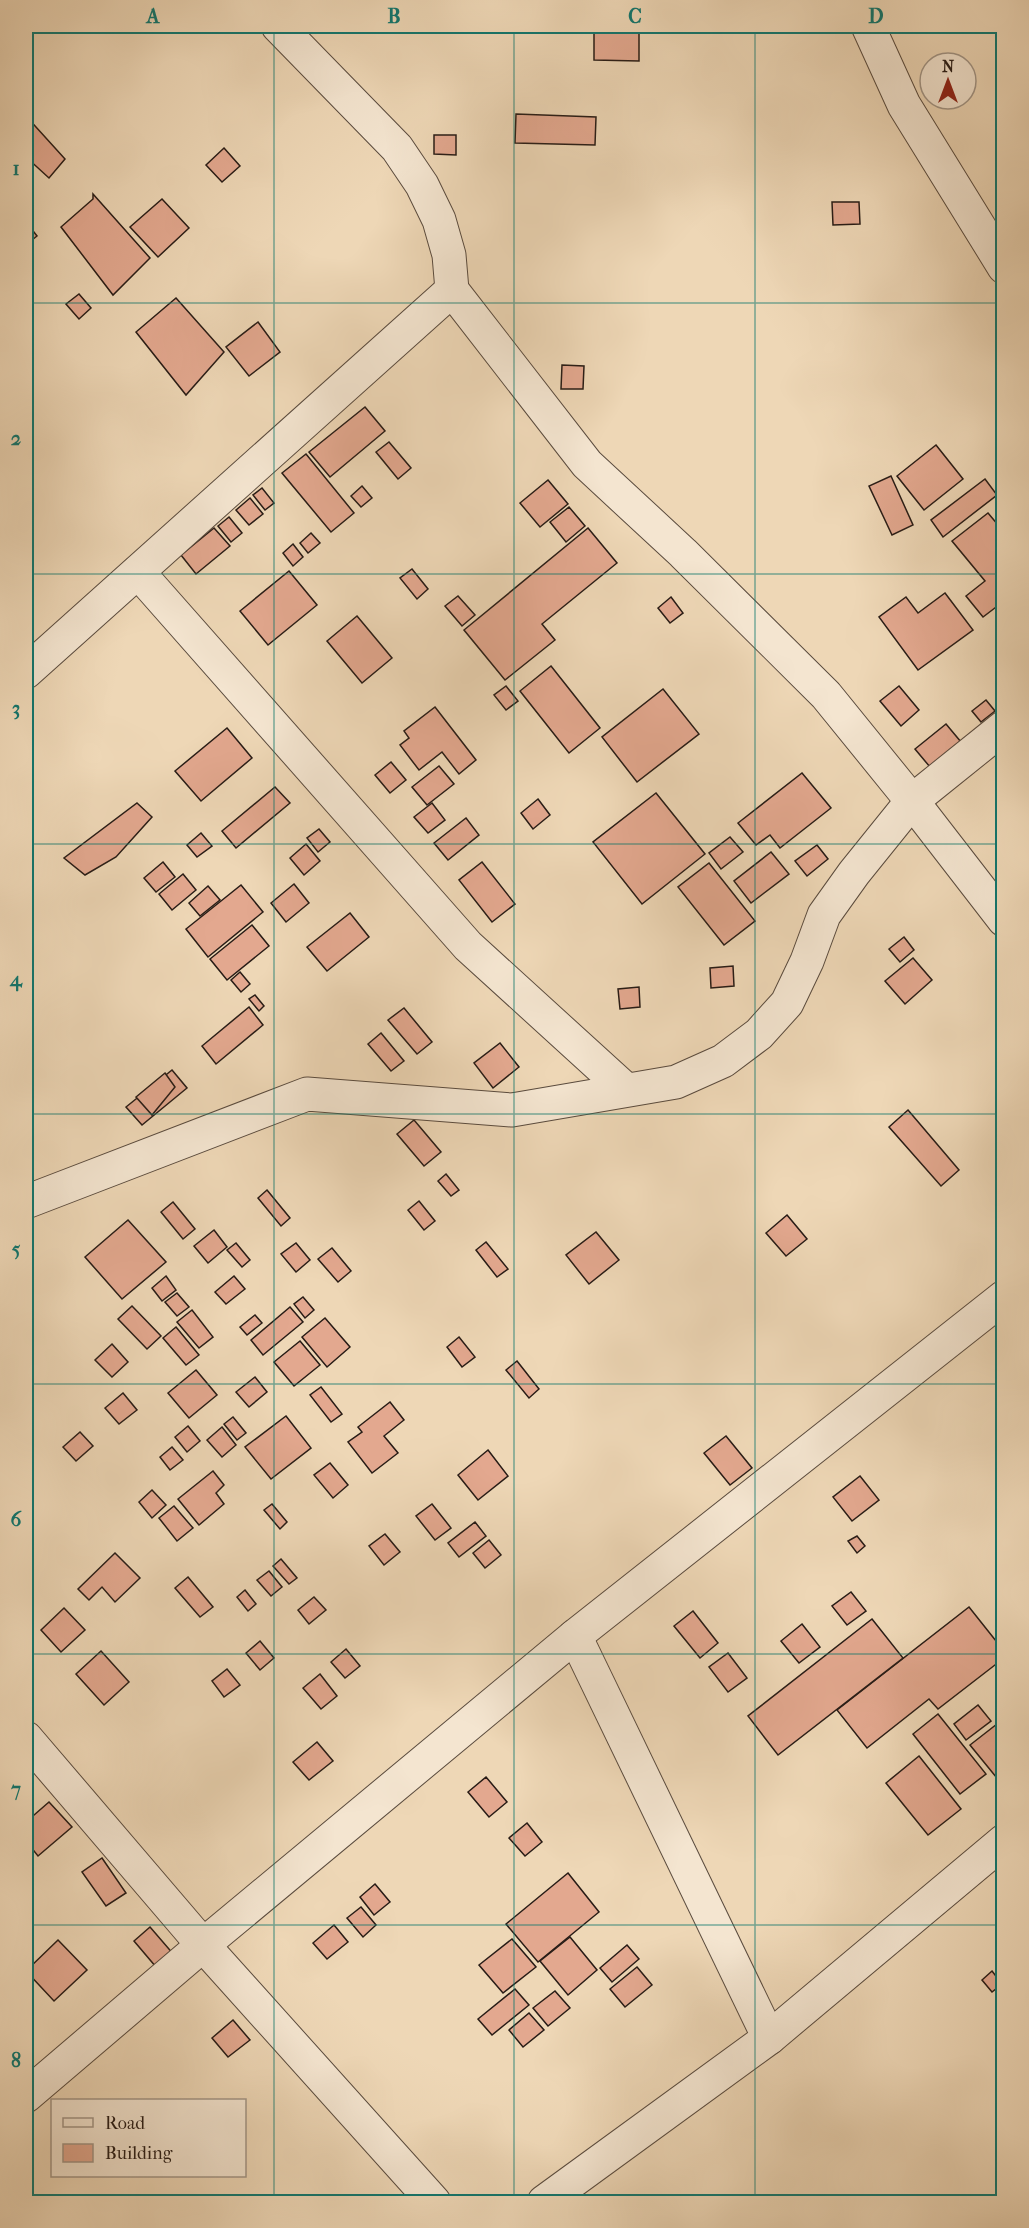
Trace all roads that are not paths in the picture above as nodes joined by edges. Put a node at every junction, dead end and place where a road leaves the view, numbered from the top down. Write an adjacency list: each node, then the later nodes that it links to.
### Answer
1 (278, 26): 4 (street)
2 (868, 26): 3 (street)
3 (1004, 267)
4 (452, 290): 5 (street); 8 (street)
5 (138, 572): 6 (street); 10 (street)
6 (26, 672)
7 (1004, 727): 8 (street)
8 (912, 801): 9 (street); 10 (street)
9 (1004, 920)
10 (625, 1089): 11 (street)
11 (26, 1202)
12 (1004, 1297): 13 (street)
13 (574, 1636): 16 (street); 17 (street)
14 (26, 1738): 16 (street)
15 (1004, 1840): 17 (street)
16 (203, 1945): 18 (street); 19 (street)
17 (769, 2038): 20 (street)
18 (26, 2096)
19 (434, 2202)
20 (544, 2202)

